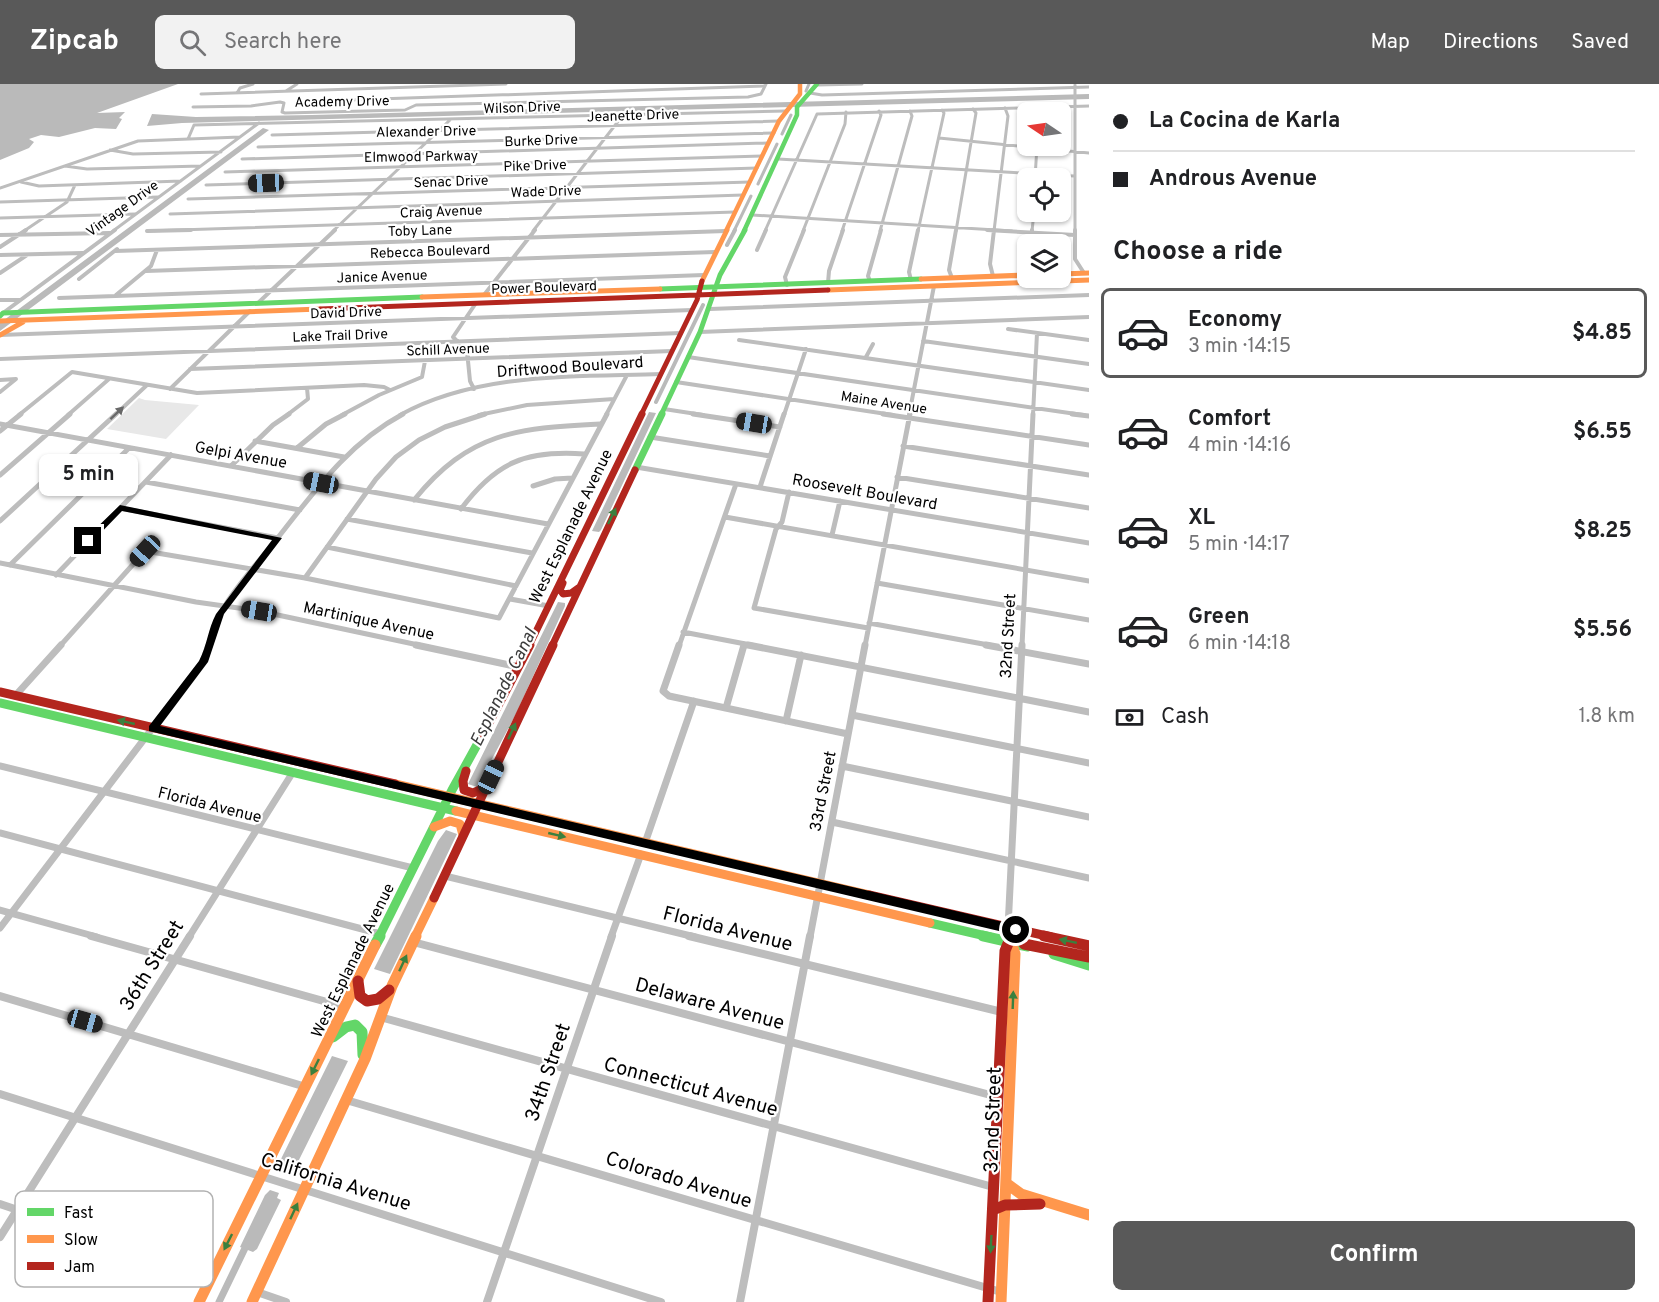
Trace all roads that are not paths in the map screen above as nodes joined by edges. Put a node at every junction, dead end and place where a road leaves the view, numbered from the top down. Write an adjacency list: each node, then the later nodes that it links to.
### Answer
1 (253, 84): 23 (street)
2 (297, 84): 21 (street)
3 (339, 84): 17 (street)
4 (382, 84): 15 (street)
5 (488, 84): 6 (street); 15 (street); 25 (street)
6 (506, 84)
7 (646, 84): 20 (street)
8 (861, 84): 18 (street)
9 (930, 84): 22 (street)
10 (1018, 84): 19 (street)
11 (766, 85): 20 (street); 26 (street, Academy Drive)
12 (1075, 86): 14 (street); 19 (street); 32 (street)
13 (799, 87): 18 (main road); 30 (main road, West Esplanade Avenue)
14 (1089, 87)
15 (378, 88): 17 (street)
16 (321, 89): 17 (street); 21 (street); 27 (street)
17 (326, 89)
18 (814, 89): 22 (street); 30 (main road, West Esplanade Avenue)
19 (1023, 89): 22 (street)
20 (641, 90): 25 (street); 26 (street)
21 (286, 91): 23 (street)
22 (937, 92)
23 (237, 93): 24 (street)
24 (201, 94)
25 (478, 94): 27 (street); 28 (street)
26 (634, 100): 28 (street, Academy Drive); 29 (street)
27 (320, 101): 42 (street)
28 (468, 104): 37 (street); 42 (street, Academy Drive)
29 (630, 105)
30 (794, 105): 44 (street, Wilson Drive); 46 (main road, West Esplanade Avenue); 56 (main road, West Esplanade Avenue)
31 (1071, 106): 32 (street)
32 (1074, 106): 33 (street); 66 (street)
33 (1089, 106)
34 (193, 107): 42 (street, Academy Drive)
35 (1005, 108): 36 (street); 38 (street); 59 (street)
36 (1017, 108)
37 (463, 109)
38 (973, 109): 39 (street); 57 (street)
39 (942, 110): 41 (street); 54 (street)
40 (879, 111): 41 (street); 43 (street); 75 (street)
41 (910, 111): 78 (street)
42 (318, 112)
43 (846, 112): 72 (street); 74 (street)
44 (622, 115): 45 (street, Wilson Drive); 48 (street)
45 (450, 119): 47 (street, Wilson Drive); 49 (street)
46 (779, 122): 48 (street, Jeanette Drive); 53 (main road, West Esplanade Avenue)
47 (259, 123): 51 (street, Vintage Drive); 55 (street, Wilson Drive)
48 (614, 126): 49 (street, Jeanette Drive); 52 (street)
49 (440, 130): 50 (street, Jeanette Drive); 58 (street)
50 (272, 135)
51 (241, 137): 55 (street); 64 (street, Vintage Drive)
52 (606, 137): 53 (street, Alexander Drive); 58 (street, Alexander Drive); 62 (street)
53 (771, 138): 56 (main road); 62 (street, Burke Drive); 69 (main road, West Esplanade Avenue)
54 (939, 138): 57 (street); 81 (street)
55 (188, 139): 63 (street)
56 (786, 140): 71 (main road, West Esplanade Avenue)
57 (972, 141): 59 (street); 82 (street)
58 (427, 142): 61 (street, Alexander Drive); 68 (street)
59 (1004, 144): 60 (street); 83 (street)
60 (1017, 145)
61 (258, 147)
62 (597, 149): 68 (street, Burke Drive); 73 (street)
63 (110, 150): 64 (street); 76 (street)
64 (222, 152): 77 (street, Vintage Drive)
65 (1071, 152): 66 (street)
66 (1074, 152): 67 (street); 88 (street)
67 (1089, 153)
68 (415, 154): 70 (street, Burke Drive); 79 (street)
69 (762, 156): 73 (street, Elmwood Parkway); 80 (main road, West Esplanade Avenue)
70 (242, 159)
71 (778, 159): 72 (street); 97 (main road, West Esplanade Avenue)
72 (798, 160): 74 (street); 110 (street)
73 (587, 162): 79 (street, Elmwood Parkway); 86 (street)
74 (830, 162): 75 (street); 114 (street)
75 (864, 164): 78 (street); 115 (street)
76 (65, 166): 77 (street); 90 (street)
77 (202, 166): 91 (street, Vintage Drive)
78 (898, 166): 81 (street); 117 (street)
79 (402, 167): 84 (street, Elmwood Parkway); 89 (street)
80 (757, 168): 86 (street, Pike Drive); 96 (main road, West Esplanade Avenue)
81 (932, 168): 82 (street); 119 (street)
82 (967, 169): 83 (street); 120 (street)
83 (1001, 171): 85 (street); 121 (street)
84 (225, 172)
85 (1017, 172)
86 (577, 174): 89 (street, Pike Drive); 95 (street)
87 (1071, 176): 88 (street)
88 (1074, 176): 127 (street)
89 (388, 180): 93 (street, Pike Drive); 98 (street)
90 (20, 181): 92 (street); 94 (street)
91 (180, 181): 92 (street); 99 (street, Vintage Drive)
92 (75, 185): 102 (street)
93 (206, 185)
94 (0, 188)
95 (566, 188): 96 (street, Senac Drive); 98 (street, Senac Drive); 104 (street)
96 (747, 188): 97 (main road); 100 (main road); 104 (street, Wade Drive); 106 (main road, West Esplanade Avenue)
97 (764, 188): 100 (main road, West Esplanade Avenue)
98 (373, 194): 101 (street, Senac Drive); 105 (street)
99 (159, 197): 102 (street); 107 (street, Vintage Drive)
100 (759, 198): 109 (main road, West Esplanade Avenue)
101 (188, 199)
102 (68, 200): 103 (street); 111 (street)
103 (0, 202)
104 (556, 202): 105 (street, Wade Drive); 113 (street)
105 (359, 207): 108 (street, Wade Drive); 118 (street)
106 (735, 212): 113 (street, Craig Avenue); 123 (main road, West Esplanade Avenue)
107 (136, 214): 111 (street); 125 (street, Vintage Drive)
108 (170, 214)
109 (752, 214): 110 (street); 138 (main road, West Esplanade Avenue)
110 (773, 216): 114 (street); 134 (street)
111 (45, 217): 112 (street); 126 (street)
112 (0, 218)
113 (543, 218): 118 (street, Craig Avenue); 129 (street)
114 (809, 218): 115 (street); 158 (street)
115 (847, 221): 117 (street); 156 (street)
116 (1033, 222): 124 (street)
117 (881, 223): 119 (street); 154 (street)
118 (341, 225): 122 (street, Craig Avenue); 130 (street)
119 (919, 225): 120 (street); 153 (street)
120 (957, 227): 121 (street); 148 (street)
121 (994, 229): 124 (street); 146 (street)
122 (147, 231)
123 (726, 231): 129 (street, Toby Lane); 135 (main road, West Esplanade Avenue)
124 (1032, 232): 127 (street)
125 (110, 233): 126 (street); 136 (street, Vintage Drive)
126 (17, 235): 128 (street); 131 (street)
127 (1075, 235): 147 (street)
128 (0, 236)
129 (528, 237): 130 (street, Toby Lane); 140 (street)
130 (321, 243): 132 (street, Toby Lane); 141 (street)
131 (0, 247)
132 (157, 249): 133 (street, Toby Lane); 142 (street)
133 (116, 250): 150 (street, Vintage Drive)
134 (757, 250)
135 (716, 251): 138 (main road); 140 (street, Rebecca Boulevard); 144 (main road, West Esplanade Avenue)
136 (83, 253): 137 (street); 174 (street, Vintage Drive)
137 (27, 254): 139 (street); 143 (street)
138 (731, 254): 171 (main road, West Esplanade Avenue)
139 (0, 255)
140 (511, 259): 141 (street, Rebecca Boulevard); 155 (street)
141 (297, 266): 142 (street, Rebecca Boulevard); 162 (street)
142 (146, 271): 167 (street)
143 (0, 273)
144 (704, 274): 155 (street, Janice Avenue); 166 (main road, West Esplanade Avenue)
145 (1071, 275): 147 (main road)
146 (993, 276): 148 (main road, Power Boulevard); 152 (main road, Power Boulevard)
147 (1086, 277): 149 (main road, Power Boulevard)
148 (952, 278): 151 (main road, Power Boulevard)
149 (1071, 278)
150 (79, 279)
151 (922, 279): 153 (main road, Power Boulevard); 160 (main road)
152 (1016, 279): 159 (main road, Power Boulevard)
153 (911, 280): 154 (main road, Power Boulevard)
154 (870, 281): 156 (main road, Power Boulevard)
155 (494, 282): 162 (street, Janice Avenue); 168 (street)
156 (828, 283): 157 (main road, Power Boulevard)
157 (810, 284): 158 (main road, Power Boulevard); 164 (main road)
158 (787, 285): 161 (main road, Power Boulevard)
159 (934, 286): 160 (main road, Power Boulevard); 175 (street, 33rd Street)
160 (897, 287): 164 (main road, Power Boulevard)
161 (770, 289): 164 (main road, Power Boulevard); 171 (main road, Power Boulevard)
162 (273, 290): 167 (street, Janice Avenue); 176 (street)
163 (586, 291): 165 (main road, Power Boulevard); 168 (main road, Power Boulevard); 172 (main road)
164 (795, 291)
165 (641, 293): 166 (main road, Power Boulevard); 172 (main road, Power Boulevard)
166 (699, 294): 171 (main road, Power Boulevard); 171 (main road); 180 (main road, West Esplanade Avenue)
167 (116, 295): 170 (street, Janice Avenue)
168 (484, 295): 178 (main road, Power Boulevard)
169 (1089, 295): 175 (street)
170 (59, 298)
171 (713, 298): 175 (street); 190 (main road, West Esplanade Avenue)
172 (577, 299): 177 (main road, Power Boulevard)
173 (0, 300): 174 (street)
174 (21, 300): 183 (street, Vintage Drive)
175 (931, 301): 187 (street, 33rd Street)
176 (258, 303): 179 (main road, Power Boulevard); 181 (main road, Power Boulevard)
177 (476, 303): 178 (main road, Power Boulevard); 186 (street)
178 (352, 304): 179 (main road, Power Boulevard)
179 (315, 305): 182 (main road, Power Boulevard)
180 (692, 310): 186 (street, David Drive); 191 (main road, West Esplanade Avenue)
181 (156, 311): 182 (main road, Power Boulevard); 184 (main road, Power Boulevard)
182 (250, 311): 188 (street)
183 (6, 316): 184 (main road, Power Boulevard)
184 (27, 316): 193 (main road)
185 (1089, 317): 187 (street)
186 (465, 318): 188 (street, David Drive); 197 (street)
187 (927, 323): 190 (street); 196 (street, 33rd Street)
188 (233, 327): 193 (street, David Drive); 200 (street)
189 (1008, 329): 192 (street)
190 (700, 332): 202 (main road, West Esplanade Avenue)
191 (681, 333): 197 (street, Lake Trail Drive); 201 (main road, West Esplanade Avenue)
192 (1037, 333): 195 (street); 204 (street, 32nd Street)
193 (0, 335)
194 (739, 339): 199 (street)
195 (1089, 340)
196 (923, 341): 204 (street); 209 (street, 33rd Street)
197 (457, 342): 200 (street, Lake Trail Drive); 206 (street)
198 (873, 344): 203 (street)
199 (806, 349): 203 (street); 211 (street)
200 (209, 351): 205 (street, Lake Trail Drive); 210 (street)
201 (672, 351): 206 (street, Schill Avenue); 212 (main road, West Esplanade Avenue)
202 (688, 357): 211 (street); 216 (main road, West Esplanade Avenue)
203 (866, 357): 209 (street)
204 (1036, 357): 208 (street); 217 (street, 32nd Street)
205 (0, 359)
206 (468, 360): 207 (street, Schill Avenue); 221 (street)
207 (425, 362): 210 (street, Schill Avenue); 222 (street)
208 (1089, 364)
209 (918, 365): 217 (street); 223 (street, 33rd Street)
210 (189, 369): 220 (street)
211 (798, 373): 223 (street); 228 (street)
212 (661, 374): 213 (street, Driftwood Boulevard); 227 (main road, West Esplanade Avenue)
213 (627, 375): 221 (street, Driftwood Boulevard); 226 (street)
214 (109, 379): 218 (street); 236 (street); 239 (street)
215 (0, 380): 225 (street)
216 (676, 382): 228 (street, Maine Avenue); 230 (main road, West Esplanade Avenue)
217 (1035, 382): 224 (street); 229 (street, 32nd Street)
218 (147, 385): 220 (street); 242 (street, one-way to 218)
219 (308, 388): 220 (street); 222 (street); 243 (street)
220 (170, 389)
221 (474, 389): 251 (street, Driftwood Boulevard)
222 (390, 390): 247 (street)
223 (913, 390): 229 (street); 233 (street, 33rd Street)
224 (1089, 390)
225 (0, 392)
226 (614, 399): 235 (street); 264 (street)
227 (648, 399): 230 (main road); 231 (main road, West Esplanade Avenue)
228 (789, 399): 233 (street, Maine Avenue); 237 (street)
229 (1033, 408): 232 (street); 240 (street, 32nd Street)
230 (664, 409): 231 (main road); 237 (street); 241 (main road, West Esplanade Avenue)
231 (641, 413): 282 (main road, West Esplanade Avenue)
232 (1089, 416)
233 (908, 417): 240 (street, Maine Avenue); 245 (street, 33rd Street)
234 (0, 424): 236 (street, Gelpi Avenue)
235 (600, 424): 248 (street); 267 (street)
236 (7, 426): 238 (street); 239 (street, Gelpi Avenue)
237 (780, 427): 250 (street)
238 (0, 431)
239 (46, 433): 242 (street, Gelpi Avenue); 255 (street)
240 (1032, 436): 244 (street, Maine Avenue); 253 (street, 32nd Street)
241 (650, 437): 250 (street); 254 (main road, West Esplanade Avenue)
242 (87, 440): 246 (street, Gelpi Avenue); 276 (street)
243 (255, 441): 247 (street); 252 (street)
244 (1089, 445)
245 (903, 446): 253 (street); 257 (street, 33rd Street)
246 (129, 448): 249 (street, Gelpi Avenue); 290 (street)
247 (297, 448): 251 (street)
248 (584, 454): 258 (street); 271 (street)
249 (171, 455): 252 (street, Gelpi Avenue); 259 (street)
250 (770, 456): 263 (street)
251 (344, 457): 260 (street, Driftwood Boulevard)
252 (231, 466): 260 (street, Gelpi Avenue)
253 (1030, 466): 256 (street); 266 (street, 32nd Street)
254 (636, 467): 261 (street, Roosevelt Boulevard); 287 (main road, West Esplanade Avenue, one-way to 254)
255 (0, 475)
256 (1089, 475)
257 (897, 477): 266 (street); 273 (street, 33rd Street)
258 (572, 478): 262 (street); 277 (street)
259 (146, 482): 269 (street); 272 (street)
260 (321, 483): 264 (street, Gelpi Avenue); 272 (street, Driftwood Boulevard)
261 (736, 483): 263 (street, Roosevelt Boulevard); 274 (street)
262 (533, 486)
263 (760, 487): 265 (street, Roosevelt Boulevard)
264 (367, 491): 267 (street, Gelpi Avenue); 275 (street)
265 (789, 492): 268 (street, Roosevelt Boulevard); 278 (street)
266 (1028, 498): 270 (street); 279 (street, 32nd Street)
267 (414, 500): 271 (street, Gelpi Avenue)
268 (840, 501): 273 (street, Roosevelt Boulevard); 280 (street)
269 (120, 508): 281 (street); 293 (street)
270 (1089, 508)
271 (461, 509): 277 (street, Gelpi Avenue)
272 (300, 510): 281 (street, Driftwood Boulevard)
273 (890, 510): 279 (street, Roosevelt Boulevard); 284 (street, 33rd Street)
274 (724, 517): 278 (street); 306 (street)
275 (347, 519): 285 (street); 286 (street)
276 (0, 521)
277 (548, 524): 286 (street)
278 (778, 526): 280 (street); 305 (street)
279 (1027, 532): 283 (street, Roosevelt Boulevard); 292 (street, 32nd Street)
280 (832, 535): 284 (street)
281 (278, 538): 291 (street, Driftwood Boulevard)
282 (581, 540): 287 (main road); 288 (main road, West Esplanade Avenue)
283 (1089, 543)
284 (884, 544): 292 (street); 296 (street, 33rd Street)
285 (327, 547): 294 (street); 298 (street)
286 (532, 553): 298 (street)
287 (594, 554): 299 (main road, West Esplanade Avenue)
288 (570, 561): 299 (main road); 302 (main road, West Esplanade Avenue)
289 (0, 563): 290 (street, Martinique Avenue)
290 (10, 565): 293 (street, Martinique Avenue)
291 (253, 570): 294 (street); 297 (street); 301 (street, Driftwood Boulevard)
292 (1025, 570): 295 (street); 303 (street, 32nd Street)
293 (56, 574): 297 (street, Martinique Avenue)
294 (305, 578): 300 (street)
295 (1089, 581)
296 (877, 583): 303 (street); 305 (street, 33rd Street)
297 (112, 585): 301 (street, Martinique Avenue); 314 (street)
298 (516, 586): 300 (street)
299 (579, 587): 336 (main road, West Esplanade Avenue, one-way to 299)
300 (510, 599): 302 (street)
301 (225, 606): 311 (street, Martinique Avenue); 324 (street, Driftwood Boulevard)
302 (549, 606): 311 (main road, West Esplanade Avenue)
303 (1023, 608): 304 (street); 308 (street, 32nd Street)
304 (1089, 620)
305 (869, 626): 308 (street); 312 (street, 33rd Street)
306 (683, 632): 307 (street); 317 (street)
307 (744, 644): 309 (street); 320 (street)
308 (1021, 651): 310 (street); 316 (street, 32nd Street)
309 (801, 655): 312 (street); 323 (street)
310 (1089, 664)
311 (519, 667): 328 (main road, West Esplanade Avenue)
312 (862, 667): 316 (street); 322 (street, 33rd Street)
313 (0, 692): 314 (main road)
314 (15, 696): 315 (main road); 319 (main road)
315 (0, 698)
316 (1018, 698): 321 (street); 327 (street, 32nd Street)
317 (694, 701): 320 (street); 350 (street)
318 (2, 707): 319 (main road); 326 (main road)
319 (68, 708): 324 (main road, one-way to 319)
320 (726, 708): 323 (street)
321 (1089, 712)
322 (852, 714): 325 (street, 33rd Street); 327 (street)
323 (786, 720): 325 (street)
324 (153, 728): 326 (street, Driftwood Boulevard); 330 (main road)
325 (848, 734): 333 (street, 33rd Street)
326 (146, 738): 329 (main road); 337 (street, Driftwood Boulevard)
327 (1016, 748): 331 (street); 339 (street, 32nd Street)
328 (471, 756): 336 (main road); 338 (main road, West Esplanade Avenue)
329 (250, 762): 330 (main road); 334 (main road)
330 (304, 763): 335 (main road)
331 (1089, 763)
332 (0, 766): 337 (street, Florida Avenue)
333 (842, 766): 339 (street); 344 (street, 33rd Street)
334 (293, 772): 335 (main road); 341 (main road); 346 (street, 36th Street)
335 (351, 774): 338 (main road)
336 (486, 787): 340 (main road, West Esplanade Avenue)
337 (104, 792): 346 (street, Florida Avenue); 351 (street, Driftwood Boulevard)
338 (449, 796): 340 (main road); 341 (main road, West Esplanade Avenue)
339 (1013, 801): 343 (street); 354 (street, 32nd Street)
340 (478, 803): 342 (main road, West Esplanade Avenue); 350 (main road)
341 (443, 807): 342 (main road); 345 (main road, West Esplanade Avenue)
342 (473, 815): 348 (main road, West Esplanade Avenue); 349 (main road, one-way to 349)
343 (1089, 817)
344 (831, 822): 354 (street); 358 (street, 33rd Street)
345 (434, 827): 348 (main road); 355 (main road, West Esplanade Avenue)
346 (256, 830): 355 (street, Florida Avenue); 359 (street, 36th Street)
347 (0, 834): 351 (street)
348 (464, 836): 356 (main road, West Esplanade Avenue)
349 (578, 840): 350 (main road); 352 (main road)
350 (645, 843): 353 (main road)
351 (60, 849): 359 (street); 362 (street, Driftwood Boulevard)
352 (641, 854): 353 (main road); 360 (main road); 363 (street, 34th Street)
353 (700, 856): 358 (main road)
354 (1010, 861): 357 (street); 365 (street, 32nd Street)
355 (413, 868): 366 (main road, West Esplanade Avenue)
356 (445, 876): 363 (street, Florida Avenue); 368 (main road, West Esplanade Avenue)
357 (1089, 878)
358 (819, 883): 360 (street, 33rd Street); 365 (main road)
359 (218, 891): 366 (street); 372 (street, 36th Street)
360 (817, 895): 367 (main road); 373 (street, 33rd Street)
361 (0, 910): 362 (street)
362 (11, 914): 364 (street, Driftwood Boulevard); 372 (street)
363 (618, 919): 373 (street, Florida Avenue); 377 (street, 34th Street)
364 (0, 928)
365 (1008, 928): 367 (main road, 32nd Street); 370 (main road, one-way to 365)
366 (381, 934): 375 (main road, West Esplanade Avenue)
367 (1009, 941): 369 (main road); 380 (main road, 32nd Street); 383 (main road, 32nd Street, one-way to 367)
368 (413, 942): 376 (main road, West Esplanade Avenue, one-way to 368); 377 (street, Delaware Avenue)
369 (1024, 944): 371 (main road); 374 (main road)
370 (1089, 946)
371 (1089, 957)
372 (174, 959): 379 (street); 384 (street, 36th Street)
373 (804, 964): 380 (street, Florida Avenue); 385 (street, 33rd Street)
374 (1089, 965)
375 (358, 981): 376 (main road); 379 (main road, West Esplanade Avenue)
376 (392, 986): 381 (main road, West Esplanade Avenue)
377 (593, 989): 385 (street, Delaware Avenue); 387 (street, 34th Street)
378 (0, 996): 384 (street)
379 (345, 1007): 386 (main road, West Esplanade Avenue)
380 (1003, 1012): 382 (main road, 32nd Street)
381 (380, 1017): 387 (street, Connecticut Avenue); 388 (main road, West Esplanade Avenue)
382 (1002, 1029): 383 (main road); 391 (main road, 32nd Street)
383 (1012, 1031): 393 (main road, 32nd Street)
384 (128, 1033): 389 (street); 394 (street, 36th Street)
385 (789, 1041): 391 (street, Delaware Avenue); 395 (street, 33rd Street)
386 (327, 1042): 388 (main road); 389 (main road, West Esplanade Avenue, one-way to 389)
387 (565, 1068): 395 (street, Connecticut Avenue); 396 (street, 34th Street)
388 (359, 1073): 392 (main road, West Esplanade Avenue)
389 (306, 1087): 397 (main road, West Esplanade Avenue)
390 (0, 1094): 394 (street, California Avenue)
391 (998, 1097): 393 (street, Delaware Avenue); 399 (main road, 32nd Street)
392 (346, 1100): 396 (street, Colorado Avenue); 400 (main road, West Esplanade Avenue)
393 (1009, 1100): 398 (main road, 32nd Street)
394 (75, 1117): 397 (street, California Avenue); 401 (street, 36th Street)
395 (773, 1126): 399 (street, Connecticut Avenue); 409 (street, 33rd Street)
396 (536, 1155): 409 (street, Colorado Avenue); 411 (street, 34th Street)
397 (261, 1176): 400 (street, California Avenue); 412 (main road, West Esplanade Avenue, one-way to 412)
398 (1006, 1183): 403 (main road, 32nd Street); 405 (main road)
399 (994, 1187): 406 (main road, 32nd Street)
400 (304, 1190): 411 (street, California Avenue); 415 (main road, West Esplanade Avenue, one-way to 400)
401 (29, 1191)
402 (0, 1204): 404 (street)
403 (1005, 1205): 405 (main road); 406 (main road); 416 (main road, 32nd Street)
404 (15, 1209)
405 (1064, 1209): 408 (main road)
406 (993, 1210): 414 (main road, 32nd Street, one-way to 414)
407 (15, 1213): 410 (street, 36th Street)
408 (1089, 1215)
409 (756, 1220): 414 (street, Colorado Avenue); 422 (street, 33rd Street)
410 (0, 1237)
411 (504, 1252): 420 (street, 34th Street); 421 (street, California Avenue)
412 (213, 1271)
413 (206, 1287): 417 (main road, West Esplanade Avenue)
414 (989, 1289): 416 (street, Colorado Avenue); 423 (main road, 32nd Street)
415 (256, 1292): 418 (main road, West Esplanade Avenue); 419 (street)
416 (1001, 1297)
417 (199, 1302)
418 (252, 1302)
419 (286, 1302)
420 (488, 1302)
421 (661, 1302)
422 (740, 1302)
423 (988, 1302)

